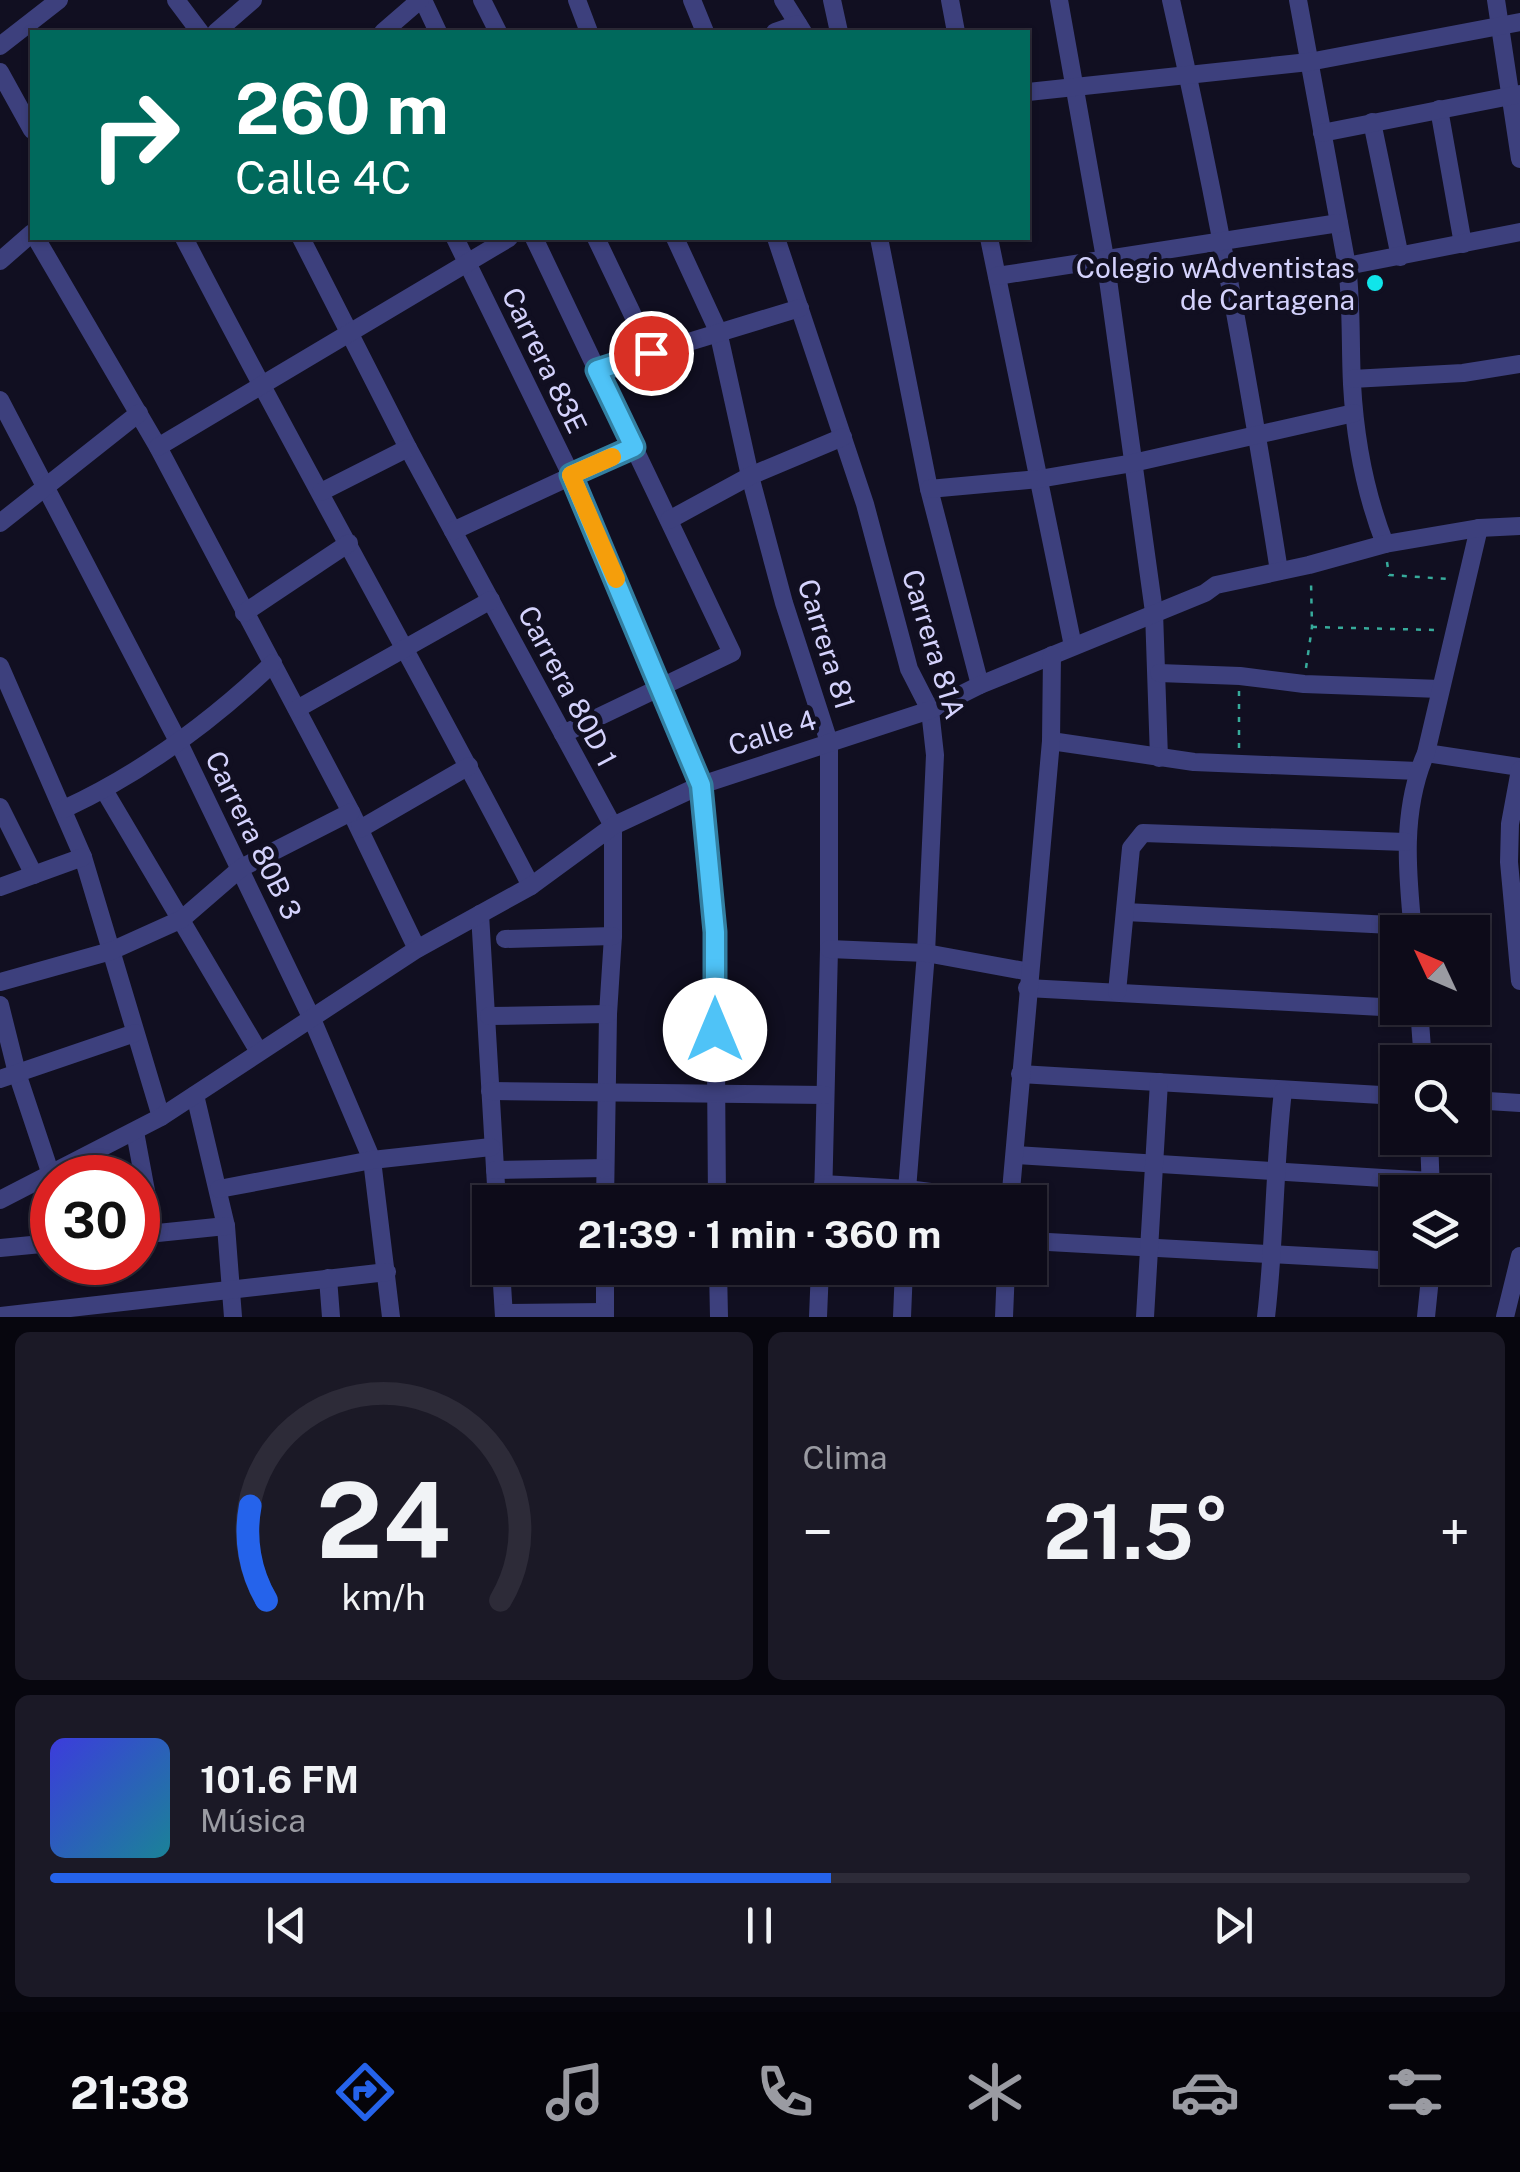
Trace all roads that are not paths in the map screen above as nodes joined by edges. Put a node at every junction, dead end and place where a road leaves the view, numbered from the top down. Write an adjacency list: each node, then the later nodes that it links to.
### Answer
1 (59, 0): 28 (street)
2 (176, 0): 19 (street)
3 (254, 0): 20 (street)
4 (421, 0): 15 (street); 22 (street)
5 (482, 0): 23 (street)
6 (577, 0): 24 (street)
7 (692, 0): 25 (street)
8 (782, 0): 18 (street)
9 (832, 0): 26 (street)
10 (950, 0): 27 (street)
11 (1059, 0): 32 (street)
12 (1171, 0): 31 (street)
13 (1298, 0): 29 (street)
14 (1496, 0): 17 (street)
15 (399, 7): 21 (street)
16 (1520, 22): 17 (street)
17 (1500, 26): 29 (street); 34 (street)
18 (801, 28)
19 (198, 30)
20 (218, 30)
21 (384, 30)
22 (437, 30)
23 (497, 30)
24 (588, 30)
25 (704, 30)
26 (838, 30)
27 (956, 30)
28 (0, 46)
29 (1309, 62): 31 (street); 38 (street)
30 (0, 72): 37 (street)
31 (1188, 75): 32 (street); 54 (street)
32 (1074, 86): 33 (street); 57 (street)
33 (1030, 92)
34 (1515, 94): 35 (street); 39 (street)
35 (1439, 109): 36 (street); 55 (street)
36 (1372, 122): 38 (street); 56 (street)
37 (30, 126)
38 (1322, 133): 40 (street)
39 (1520, 158)
40 (1339, 223): 54 (street); 60 (street)
41 (1520, 232): 55 (street)
42 (30, 238): 58 (street)
43 (37, 240): 72 (street)
44 (185, 240): 69 (street)
45 (302, 240): 63 (street, Carrera 80D 1)
46 (456, 240): 59 (street, Carrera 83E)
47 (506, 240): 59 (street)
48 (535, 240): 67 (street)
49 (597, 240): 65 (street)
50 (676, 240): 64 (street, Carrera 81)
51 (777, 240): 62 (street, Carrera 81A)
52 (880, 240): 83 (street)
53 (989, 240): 61 (street)
54 (1222, 241): 57 (street); 73 (street)
55 (1463, 244): 56 (street)
56 (1400, 257): 60 (street)
57 (1105, 258): 61 (street); 78 (street)
58 (0, 262)
59 (467, 262): 63 (street); 79 (street, Carrera 83E)
60 (1347, 266): 68 (street)
61 (997, 276): 81 (street)
62 (800, 308): 64 (street); 74 (street, Carrera 81A)
63 (350, 332): 69 (street); 77 (street, Carrera 80D 1)
64 (718, 332): 65 (street); 80 (street, Carrera 81)
65 (651, 353): 67 (street)
66 (1520, 364): 68 (street)
67 (597, 370): 76 (street)
68 (1352, 378): 71 (street)
69 (260, 386): 75 (street); 84 (street)
70 (0, 400): 82 (street, Carrera 80B 3)
71 (1354, 412): 73 (street); 91 (street)
72 (138, 413): 75 (street); 82 (street)
73 (1258, 434): 78 (street); 92 (street)
74 (842, 437): 80 (street); 106 (street, Carrera 81A)
75 (158, 447): 95 (street)
76 (634, 447): 79 (street); 85 (street)
77 (408, 448): 84 (street); 89 (street, Carrera 80D 1)
78 (1133, 463): 81 (street); 94 (street)
79 (571, 475): 89 (street); 103 (street, Carrera 83E)
80 (750, 476): 85 (street); 109 (street, Carrera 81)
81 (1040, 479): 83 (street); 96 (street)
82 (43, 486): 86 (street); 110 (street, Carrera 80B 3)
83 (929, 489): 102 (street)
84 (321, 492): 90 (street)
85 (670, 520): 103 (street)
86 (0, 523)
87 (1520, 526): 88 (street, Calle 4)
88 (1479, 528): 91 (street, Calle 4); 104 (street)
89 (453, 531): 93 (street, Carrera 80D 1)
90 (348, 544): 95 (street); 97 (street)
91 (1385, 544): 92 (street, Calle 4)
92 (1279, 572): 94 (street, Calle 4)
93 (490, 600): 97 (street); 107 (street, Carrera 80D 1)
94 (1154, 612): 96 (street, Calle 4); 101 (street)
95 (244, 613): 99 (street)
96 (1073, 646): 98 (street, Calle 4)
97 (407, 648): 105 (street); 113 (street)
98 (1052, 655): 102 (street, Calle 4); 108 (street)
99 (272, 663): 105 (street); 110 (street)
100 (0, 666): 119 (street)
101 (1158, 673): 104 (street); 112 (street)
102 (980, 685): 106 (street, Calle 4)
103 (662, 688): 107 (street); 116 (street, Carrera 83E)
104 (1440, 690): 111 (street)
105 (298, 709): 120 (street)
106 (930, 710): 109 (street, Calle 4); 140 (street, Carrera 81A)
107 (563, 734): 121 (street, Carrera 80D 1)
108 (1051, 741): 112 (street); 141 (street)
109 (828, 742): 116 (street, Calle 4); 138 (street, Carrera 81)
110 (179, 743): 117 (street); 125 (street, Carrera 80B 3)
111 (1426, 753): 114 (street); 115 (street)
112 (1159, 758): 115 (street)
113 (469, 766): 122 (street); 127 (street)
114 (1520, 769): 133 (street)
115 (1418, 771): 123 (street)
116 (701, 785): 121 (street, Calle 4); 159 (street, Carrera 83E)
117 (104, 790): 119 (street); 132 (street)
118 (0, 807): 126 (street)
119 (64, 808): 124 (street)
120 (350, 812): 122 (street); 125 (street)
121 (613, 826): 127 (street, Calle 4); 135 (street, Carrera 80D 1)
122 (360, 830): 137 (street)
123 (1406, 842): 129 (street); 131 (street)
124 (83, 857): 126 (street); 139 (street)
125 (241, 868): 132 (street); 149 (street, Carrera 80B 3)
126 (34, 875): 128 (street)
127 (531, 886): 130 (street, Calle 4)
128 (0, 887)
129 (1125, 912): 134 (street); 144 (street)
130 (480, 914): 137 (street, Calle 4); 148 (street)
131 (1411, 915)
132 (182, 919): 139 (street); 151 (street)
133 (1517, 920): 143 (street)
134 (1380, 927)
135 (613, 936): 136 (street); 147 (street, Carrera 80D 1)
136 (506, 939)
137 (416, 949): 149 (street, Calle 4)
138 (829, 949): 140 (street); 161 (street, Carrera 81)
139 (111, 950): 142 (street); 150 (street)
140 (926, 954): 141 (street); 182 (street, Carrera 81A)
141 (1028, 980): 144 (street); 152 (street)
142 (0, 982)
143 (1520, 982)
144 (1118, 992): 146 (street)
145 (0, 1005): 153 (street)
146 (1380, 1006)
147 (608, 1014): 148 (street); 155 (street, Carrera 80D 1)
148 (489, 1016): 157 (street)
149 (312, 1019): 151 (street, Calle 4); 171 (street, Carrera 80B 3)
150 (135, 1033): 153 (street); 164 (street)
151 (259, 1052): 158 (street, Calle 4)
152 (1020, 1074): 154 (street); 170 (street)
153 (9, 1076): 167 (street)
154 (1159, 1082): 156 (street); 172 (street)
155 (607, 1091): 157 (street); 159 (street); 173 (street, Carrera 80D 1)
156 (1282, 1091): 160 (street); 175 (street)
157 (490, 1092): 166 (street)
158 (195, 1095): 164 (street, Calle 4); 184 (street)
159 (716, 1095): 161 (street); 180 (street, Carrera 83E)
160 (1380, 1095)
161 (826, 1096): 181 (street, Carrera 81)
162 (1490, 1101): 163 (street)
163 (1520, 1103)
164 (161, 1117): 165 (street, Calle 4)
165 (136, 1132): 168 (street, Calle 4); 169 (street)
166 (492, 1147): 171 (street); 174 (street)
167 (43, 1155)
168 (87, 1155)
169 (138, 1155)
170 (1015, 1155): 172 (street); 183 (street)
171 (372, 1160): 184 (street); 195 (street, Carrera 80B 3)
172 (1154, 1166): 175 (street); 190 (street)
173 (605, 1168): 174 (street); 179 (street, Carrera 80D 1)
174 (495, 1170): 178 (street)
175 (1274, 1172): 176 (street); 192 (street)
176 (1380, 1182)
177 (30, 1183): 185 (street, Calle 4)
178 (496, 1185)
179 (605, 1185)
180 (717, 1185)
181 (823, 1185)
182 (907, 1185)
183 (1011, 1185)
184 (219, 1189): 186 (street)
185 (0, 1200)
186 (226, 1226): 187 (street); 204 (street)
187 (160, 1233)
188 (1047, 1242): 190 (street)
189 (30, 1245): 191 (street)
190 (1146, 1247): 192 (street); 215 (street)
191 (0, 1248)
192 (1273, 1256): 194 (street); 216 (street)
193 (1520, 1256): 218 (street)
194 (1380, 1261)
195 (387, 1272): 196 (street); 210 (street, Carrera 80B 3)
196 (328, 1278): 204 (street); 209 (street)
197 (503, 1285): 206 (street)
198 (605, 1285): 205 (street)
199 (718, 1285): 211 (street)
200 (819, 1285): 212 (street)
201 (903, 1285): 213 (street)
202 (1005, 1285): 214 (street)
203 (1429, 1285): 217 (street)
204 (230, 1290): 207 (street); 208 (street)
205 (605, 1314): 206 (street)
206 (504, 1315)
207 (0, 1316)
208 (233, 1317)
209 (331, 1317)
210 (392, 1317)
211 (719, 1317)
212 (818, 1317)
213 (902, 1317)
214 (1004, 1317)
215 (1145, 1317)
216 (1266, 1317)
217 (1426, 1317)
218 (1505, 1317)

